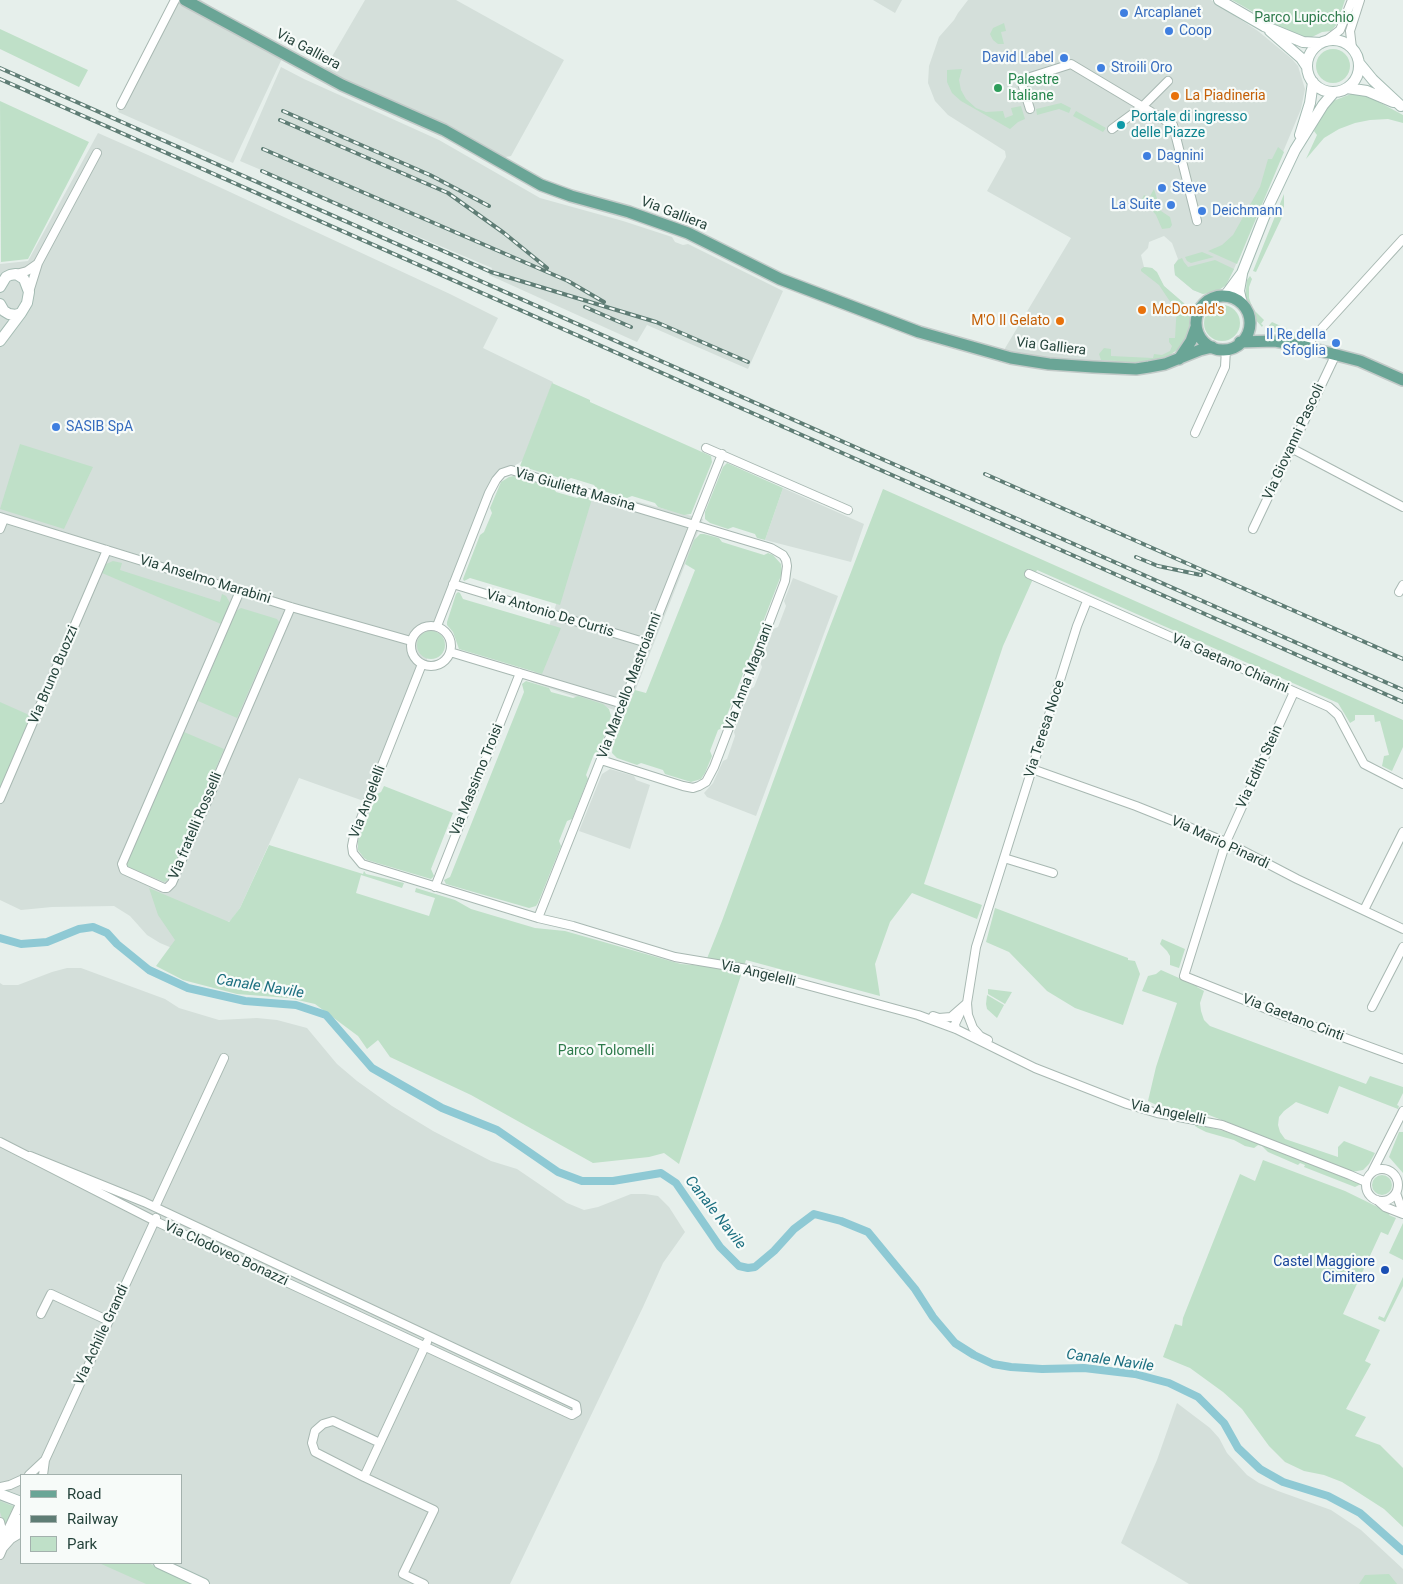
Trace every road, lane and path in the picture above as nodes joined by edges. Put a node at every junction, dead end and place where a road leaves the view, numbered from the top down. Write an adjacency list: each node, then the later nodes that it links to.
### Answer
1 (175, 0): 15 (street)
2 (184, 0): 43 (main road, Via Galliera)
3 (1219, 0): 6 (street)
4 (1352, 0): 7 (street)
5 (1360, 0): 8 (street)
6 (1264, 26): 7 (street); 10 (street)
7 (1324, 41): 8 (street); 10 (street)
8 (1352, 48): 9 (street)
9 (1359, 64): 13 (street); 16 (street)
10 (1307, 67): 12 (street)
11 (1168, 81): 17 (street)
12 (1313, 82): 14 (street); 20 (street)
13 (1347, 88): 14 (street); 16 (street)
14 (1334, 92): 20 (street)
15 (121, 105)
16 (1402, 106)
17 (1142, 107): 18 (street); 19 (street); 22 (street)
18 (1030, 109)
19 (1112, 129)
20 (1295, 150): 27 (street)
21 (98, 153): 24 (street)
22 (1197, 221)
23 (1403, 239): 39 (street)
24 (38, 262): 26 (street); 29 (street)
25 (0, 270): 26 (street)
26 (13, 274): 28 (street); 29 (street)
27 (1242, 274): 30 (street); 32 (street)
28 (0, 287)
29 (29, 292): 33 (street)
30 (1225, 296): 32 (main road); 35 (main road)
31 (0, 304): 33 (street)
32 (1242, 304): 34 (main road)
33 (21, 313): 36 (street)
34 (1249, 321): 37 (main road); 38 (main road)
35 (1196, 327): 40 (main road); 43 (main road)
36 (0, 341)
37 (1275, 341): 38 (main road); 39 (main road)
38 (1240, 342): 41 (main road)
39 (1302, 346): 42 (main road)
40 (1212, 347): 41 (main road); 43 (main road, Via Galliera)
41 (1226, 349): 45 (street)
42 (1336, 354): 44 (main road); 47 (street, Via Giovanni Pascoli)
43 (1179, 359)
44 (1403, 380)
45 (1195, 433)
46 (706, 448): 48 (street)
47 (1291, 448): 49 (street); 54 (street, Via Giovanni Pascoli)
48 (722, 454): 50 (street); 52 (street, Via Marcello Mastroianni)
49 (1402, 503)
50 (848, 510)
51 (2, 518): 53 (street); 55 (street, Via Anselmo Marabini)
52 (694, 525): 57 (street, Via Giulietta Masina); 63 (street, Via Marcello Mastroianni); 69 (street, Via Anna Magnani)
53 (0, 529)
54 (1253, 529)
55 (107, 550): 58 (street, Via Anselmo Marabini); 72 (street, Via Bruno Buozzi)
56 (1029, 574): 59 (street, Via Gaetano Chiarini)
57 (453, 584): 61 (street, Via Giulietta Masina); 63 (street, Via Antonio De Curtis)
58 (240, 591): 60 (street, Via Anselmo Marabini); 60 (street, Via fratelli Rosselli)
59 (1087, 601): 67 (street, Via Gaetano Chiarini); 70 (street, Via Teresa Noce)
60 (291, 607): 62 (street, Via Anselmo Marabini)
61 (437, 626): 62 (street); 64 (street)
62 (411, 641): 65 (street)
63 (647, 643): 68 (street, Via Marcello Mastroianni)
64 (450, 652): 65 (street); 66 (street)
65 (422, 664): 77 (street, Via Angelelli)
66 (520, 673): 68 (street); 77 (street, Via Massimo Troisi)
67 (1294, 692): 71 (street, Via Gaetano Chiarini); 74 (street, Via Edith Stein)
68 (623, 704): 69 (street, Via Marcello Mastroianni)
69 (601, 760): 79 (street, Via Marcello Mastroianni)
70 (1032, 769): 74 (street, Via Mario Pinardi); 75 (street, Via Teresa Noce)
71 (1403, 784)
72 (0, 799)
73 (1403, 832): 78 (street)
74 (1226, 842): 78 (street, Via Mario Pinardi); 87 (street, Via Gaetano Cinti)
75 (1004, 858): 76 (street); 82 (street, Via Teresa Noce)
76 (1053, 873)
77 (435, 887): 79 (street, Via Angelelli)
78 (1364, 910): 80 (street, Via Mario Pinardi)
79 (538, 918): 84 (street, Via Angelelli)
80 (1403, 929)
81 (1403, 947): 83 (street)
82 (966, 1007): 84 (street); 85 (street, Via Teresa Noce); 88 (street)
83 (1372, 1007)
84 (902, 1011): 85 (street, Via Angelelli)
85 (956, 1029): 88 (street, Via Angelelli)
86 (224, 1058): 97 (street, Via Clodoveo Bonazzi)
87 (1403, 1059)
88 (1029, 1065): 94 (street, Via Angelelli)
89 (1403, 1111): 91 (street)
90 (0, 1142): 92 (street, Via Clodoveo Bonazzi)
91 (1384, 1149): 93 (street); 94 (street)
92 (30, 1156): 97 (street, Via Clodoveo Bonazzi); 99 (street, Via Clodoveo Bonazzi)
93 (1386, 1169): 94 (street); 95 (street)
94 (1369, 1177): 96 (street)
95 (1396, 1193): 96 (street); 98 (street)
96 (1377, 1200): 98 (street)
97 (157, 1209): 99 (street, Via Achille Grandi); 102 (street, Via Clodoveo Bonazzi)
98 (1403, 1213)
99 (154, 1221): 101 (street, Via Achille Grandi); 103 (street, Via Clodoveo Bonazzi)
100 (41, 1314): 101 (street)
101 (109, 1321): 105 (street, Via Achille Grandi)
102 (430, 1336): 103 (street); 103 (street, Via Clodoveo Bonazzi)
103 (425, 1346): 104 (street)
104 (380, 1443): 106 (street); 106 (street)
105 (40, 1473)
106 (364, 1477): 119 (street)
107 (20, 1481): 108 (street)
108 (0, 1487)
109 (0, 1494): 110 (street)
110 (20, 1502)
111 (20, 1505): 115 (street)
112 (20, 1520): 115 (street)
113 (0, 1522): 115 (street)
114 (20, 1533): 115 (street)
115 (8, 1538): 116 (street)
116 (2, 1551)
117 (161, 1564): 118 (street)
118 (204, 1584)
119 (424, 1584)

